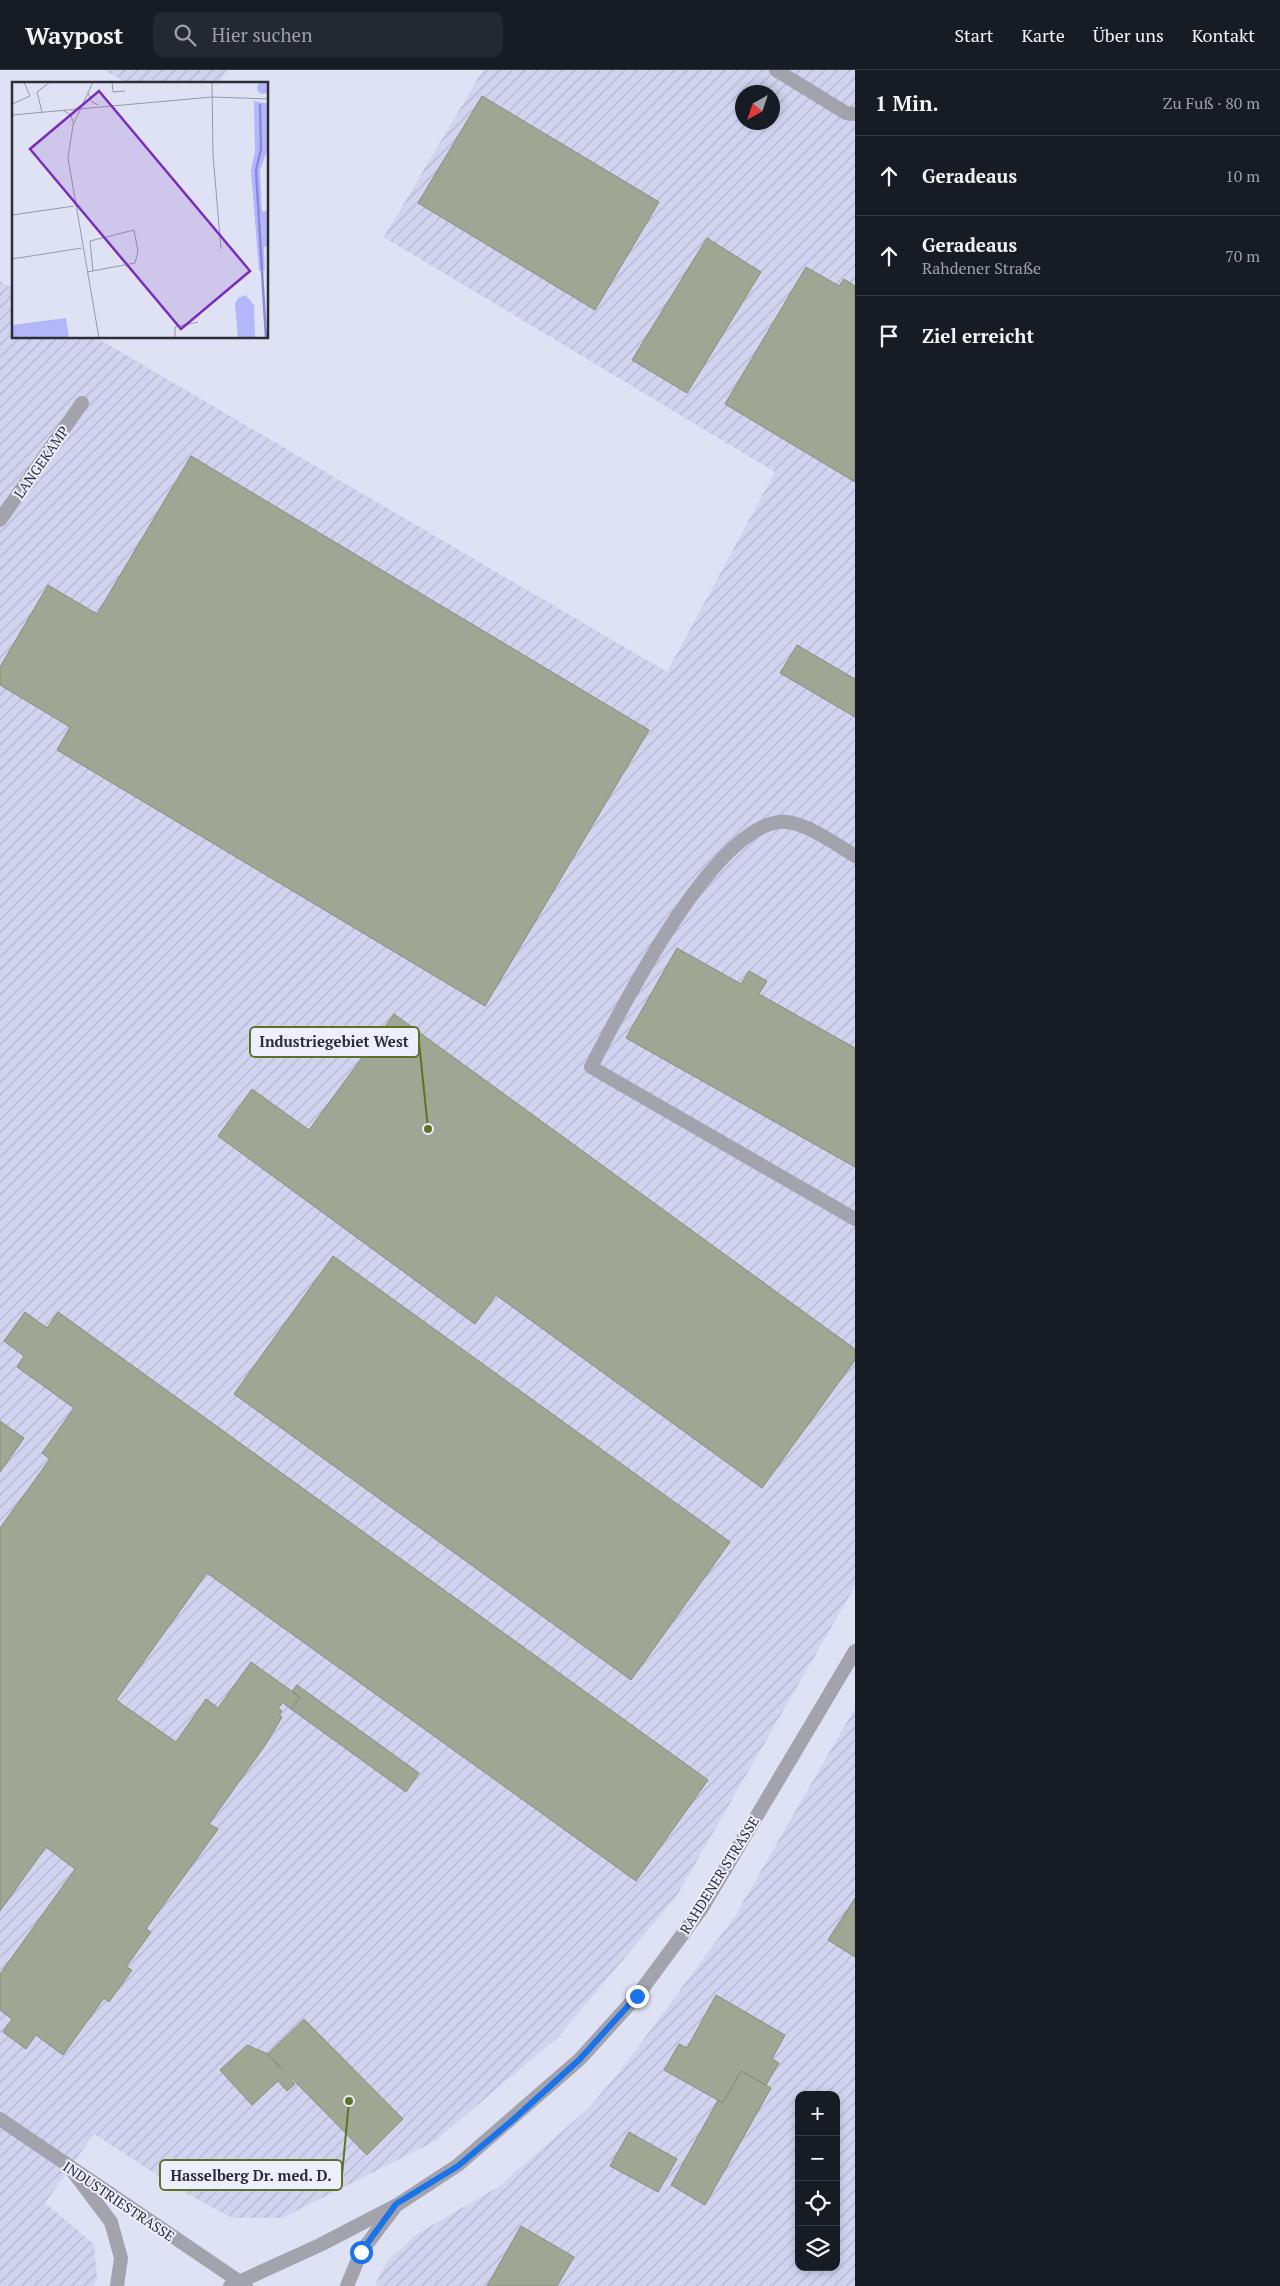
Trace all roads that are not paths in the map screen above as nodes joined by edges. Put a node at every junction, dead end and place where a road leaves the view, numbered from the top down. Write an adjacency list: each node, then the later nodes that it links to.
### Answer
1 (776, 70): 2 (street)
2 (855, 114)
3 (82, 404): 4 (street, LANGEKAMP)
4 (0, 520)
5 (855, 856): 6 (street)
6 (855, 1219)
7 (855, 1651): 10 (street, RAHDENER STRASSE)
8 (0, 2119): 9 (street, INDUSTRIESTRASSE)
9 (70, 2168): 11 (street, INDUSTRIESTRASSE); 12 (street)
10 (396, 2204): 11 (street, RAHDENER STRASSE); 13 (street)
11 (238, 2285)
12 (118, 2286)
13 (347, 2286)

